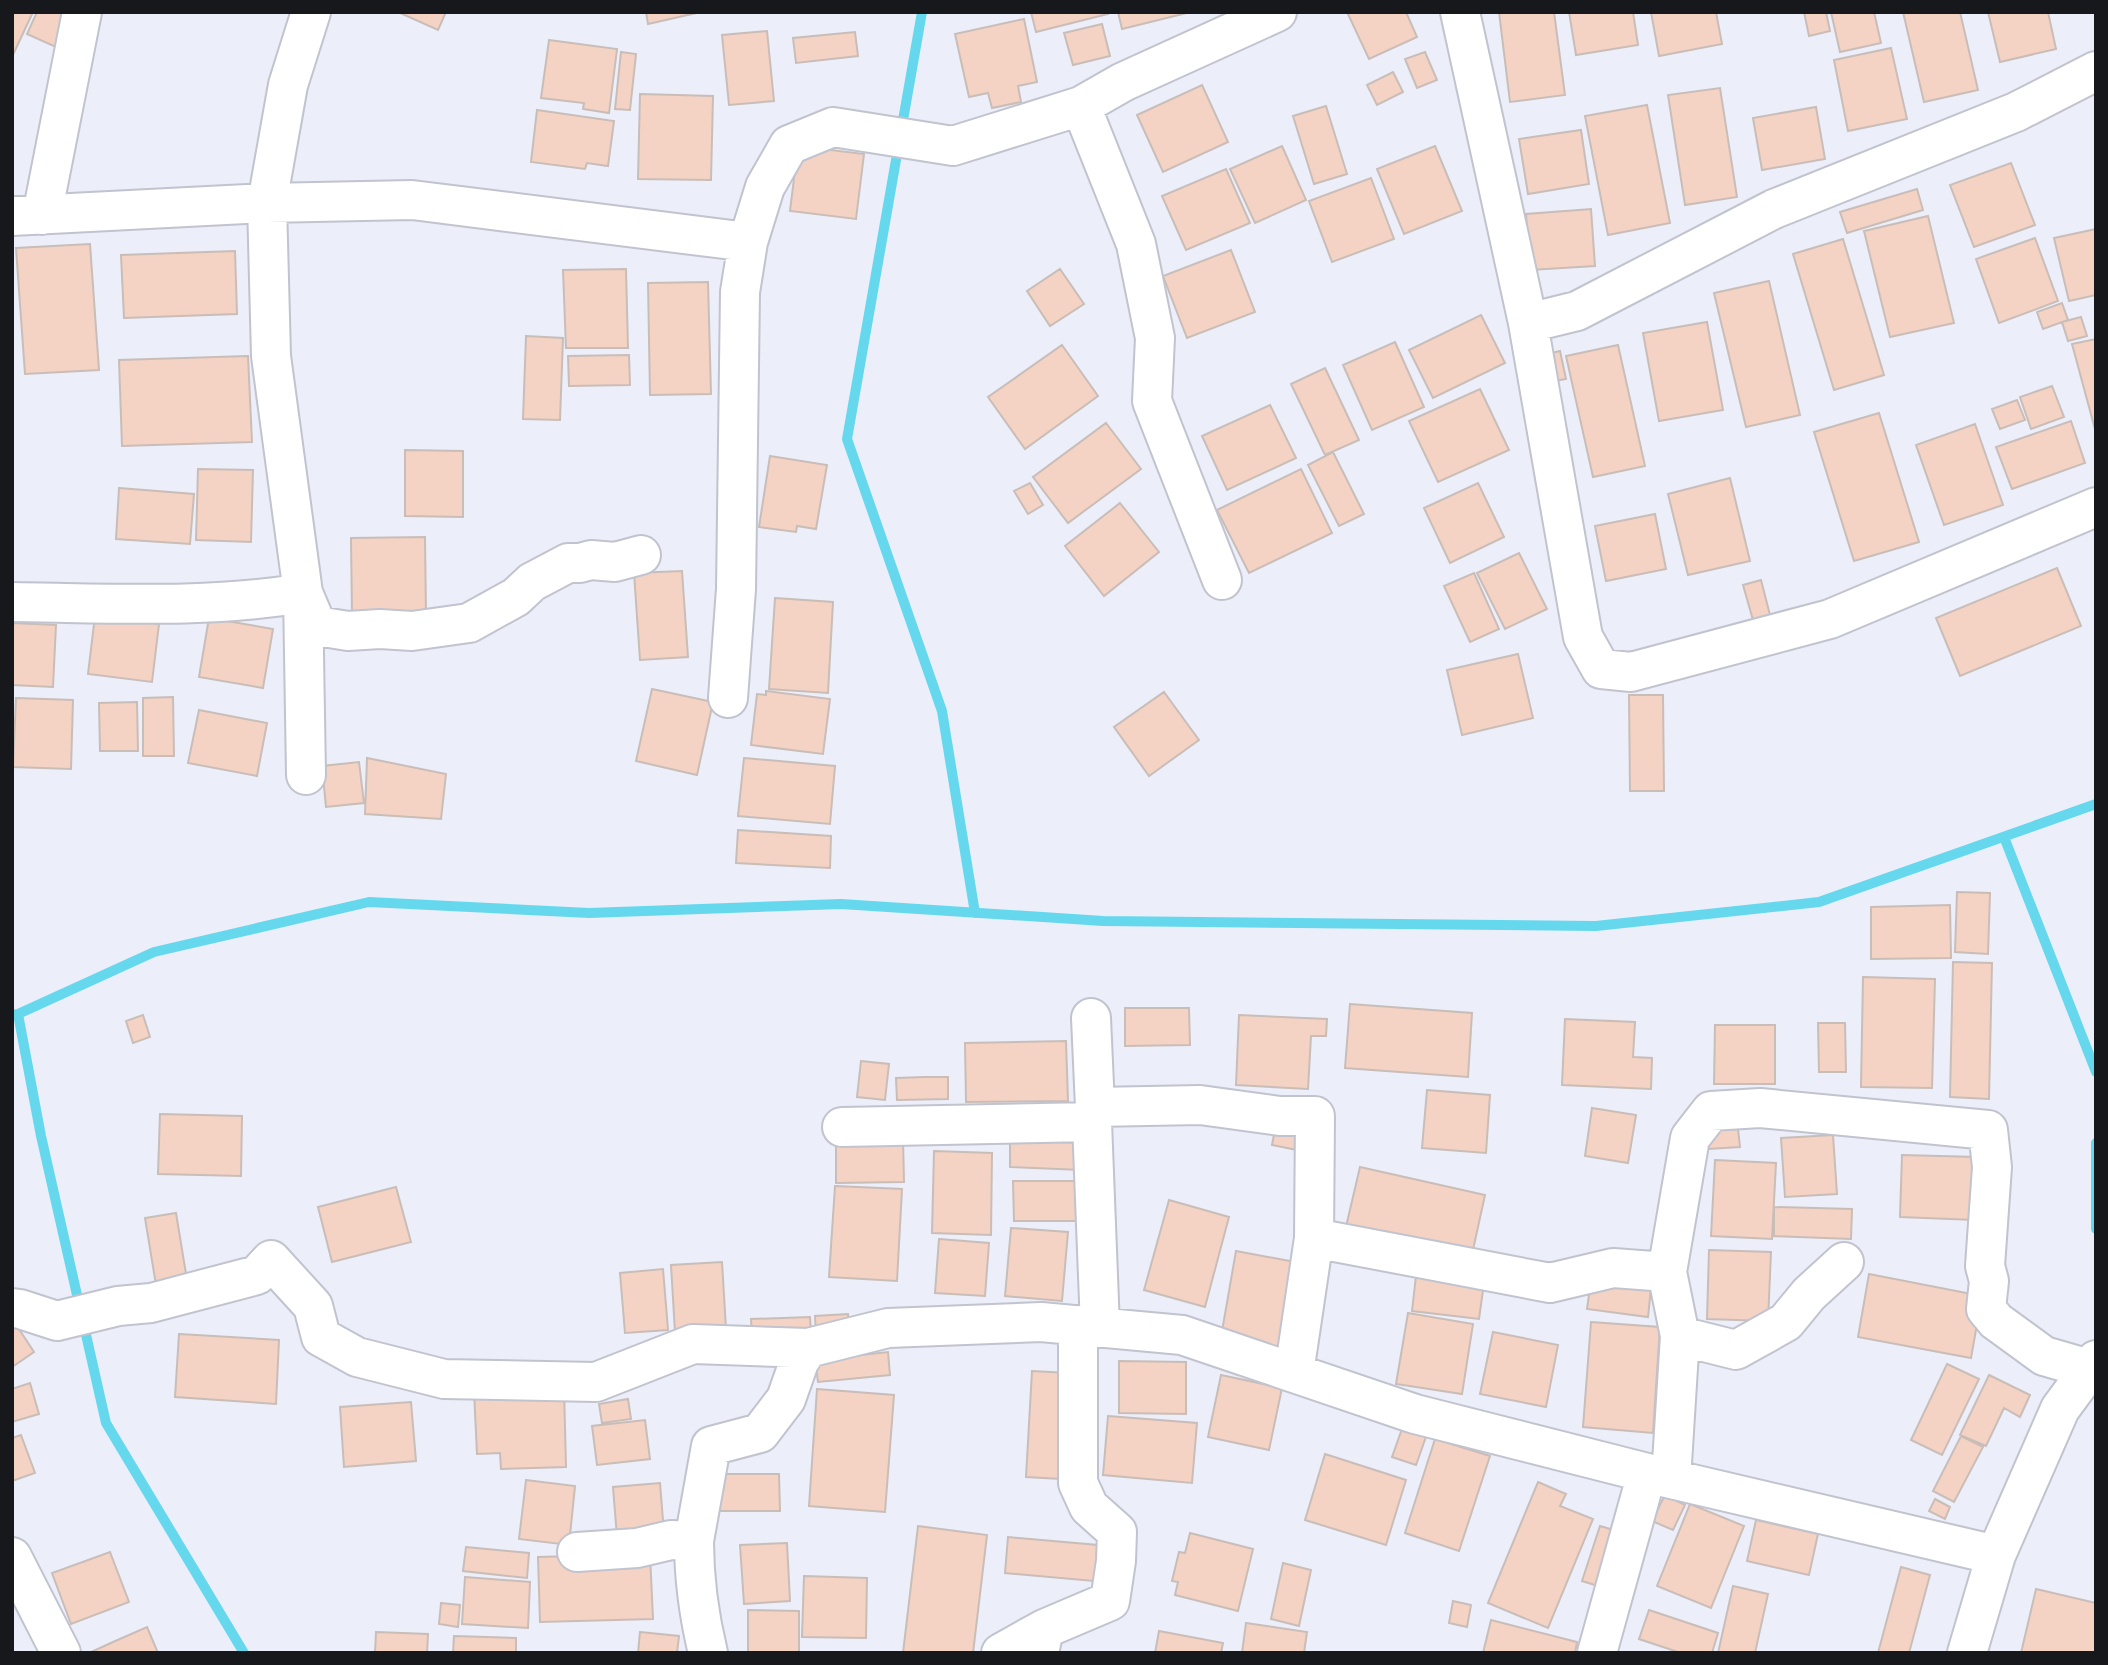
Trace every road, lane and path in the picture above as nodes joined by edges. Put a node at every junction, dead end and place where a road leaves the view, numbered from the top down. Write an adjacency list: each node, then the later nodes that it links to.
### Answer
1 (82, 12): 8 (street)
2 (311, 12): 7 (street)
3 (1277, 12): 6 (street)
4 (1460, 12): 10 (street)
5 (2096, 71): 10 (street)
6 (1081, 106): 9 (street); 13 (street)
7 (267, 203): 8 (street); 9 (street); 14 (street)
8 (27, 216)
9 (748, 242): 16 (street)
10 (1528, 323): 11 (street)
11 (2096, 507)
12 (641, 555): 14 (street)
13 (1223, 580)
14 (303, 593): 15 (street); 17 (street)
15 (12, 602)
16 (728, 698)
17 (306, 775)
18 (1091, 1018): 19 (street)
19 (1094, 1114): 20 (street); 21 (street); 25 (street)
20 (842, 1127)
21 (1314, 1237): 23 (street); 29 (street)
22 (1844, 1262): 26 (street)
23 (1667, 1272): 26 (street); 28 (street)
24 (12, 1308): 27 (street)
25 (1089, 1326): 27 (street); 29 (street); 35 (street)
26 (1680, 1336): 30 (street)
27 (808, 1348): 31 (street)
28 (2092, 1365): 33 (street)
29 (1294, 1373): 30 (street)
30 (1659, 1476): 33 (street); 39 (street)
31 (694, 1541): 32 (street); 37 (street)
32 (577, 1552)
33 (1996, 1555): 40 (street)
34 (12, 1558): 36 (street)
35 (1041, 1641): 38 (street)
36 (61, 1653)
37 (708, 1653)
38 (1002, 1653)
39 (1597, 1653)
40 (1967, 1653)

